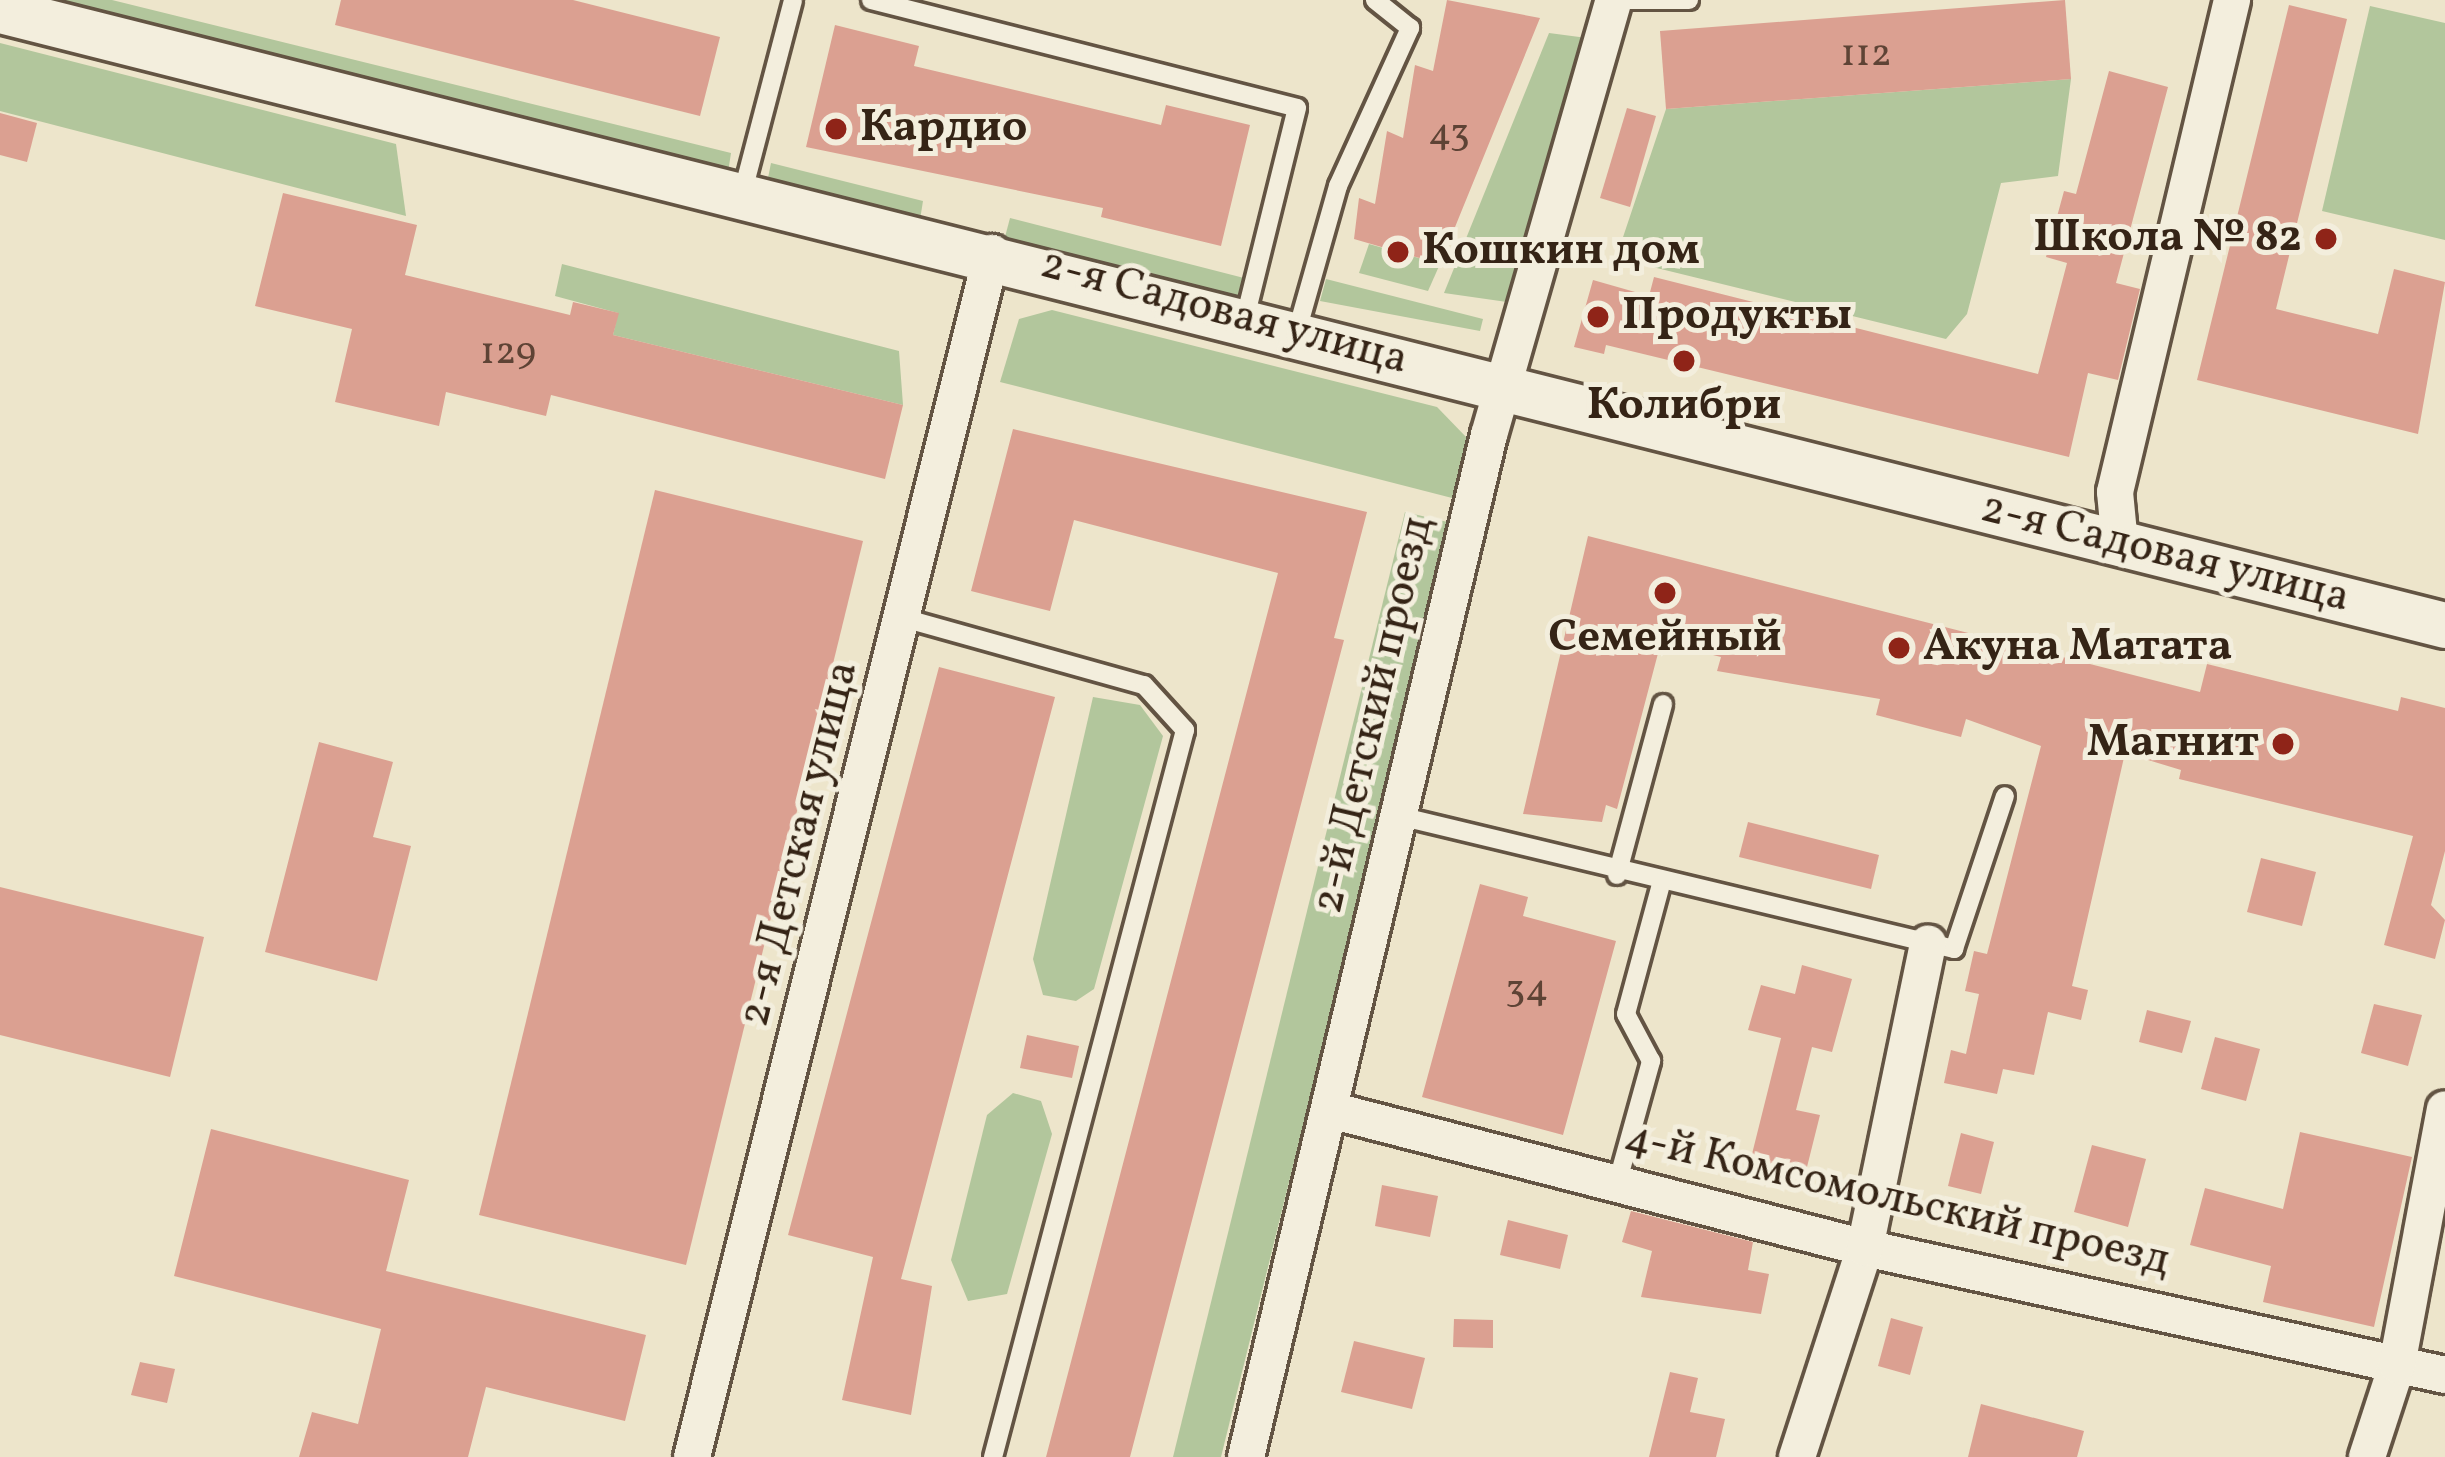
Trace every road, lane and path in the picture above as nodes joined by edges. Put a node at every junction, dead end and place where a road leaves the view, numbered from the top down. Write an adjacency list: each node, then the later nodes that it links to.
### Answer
1 (793, 0): 9 (lane)
2 (871, 0): 11 (lane)
3 (1375, 0): 12 (lane)
4 (1614, 0): 13 (street, 2-й Детский проезд)
5 (1629, 0): 6 (lane)
6 (1689, 0)
7 (2233, 0): 14 (street)
8 (0, 10): 9 (street, 2-я Садовая улица)
9 (742, 191): 10 (street, 2-я Садовая улица)
10 (992, 253): 11 (street, 2-я Садовая улица); 15 (street, 2-я Детская улица)
11 (1245, 318): 12 (street, 2-я Садовая улица)
12 (1297, 331): 13 (street, 2-я Садовая улица)
13 (1503, 386): 14 (street, 2-я Садовая улица); 19 (street, 2-й Детский проезд)
14 (2120, 544): 16 (street, 2-я Садовая улица)
15 (907, 619): 29 (street, 2-я Детская улица); 30 (lane)
16 (2445, 625)
17 (1663, 704): 20 (lane)
18 (2005, 796): 22 (lane)
19 (1399, 816): 20 (lane); 24 (street, 2-й Детский проезд)
20 (1617, 875): 21 (lane)
21 (1662, 881): 22 (lane); 25 (lane)
22 (1928, 943): 26 (street)
23 (2445, 1109): 27 (street)
24 (1330, 1110): 25 (street, 4-й Комсомольский проезд); 31 (street, 2-й Детский проезд)
25 (1617, 1184): 26 (street, 4-й Комсомольский проезд)
26 (1865, 1248): 27 (street, 4-й Комсомольский проезд); 32 (street)
27 (2397, 1365): 28 (street, 4-й Комсомольский проезд); 33 (street)
28 (2445, 1375)
29 (698, 1456)
30 (993, 1457)
31 (1246, 1457)
32 (1797, 1457)
33 (2367, 1457)

